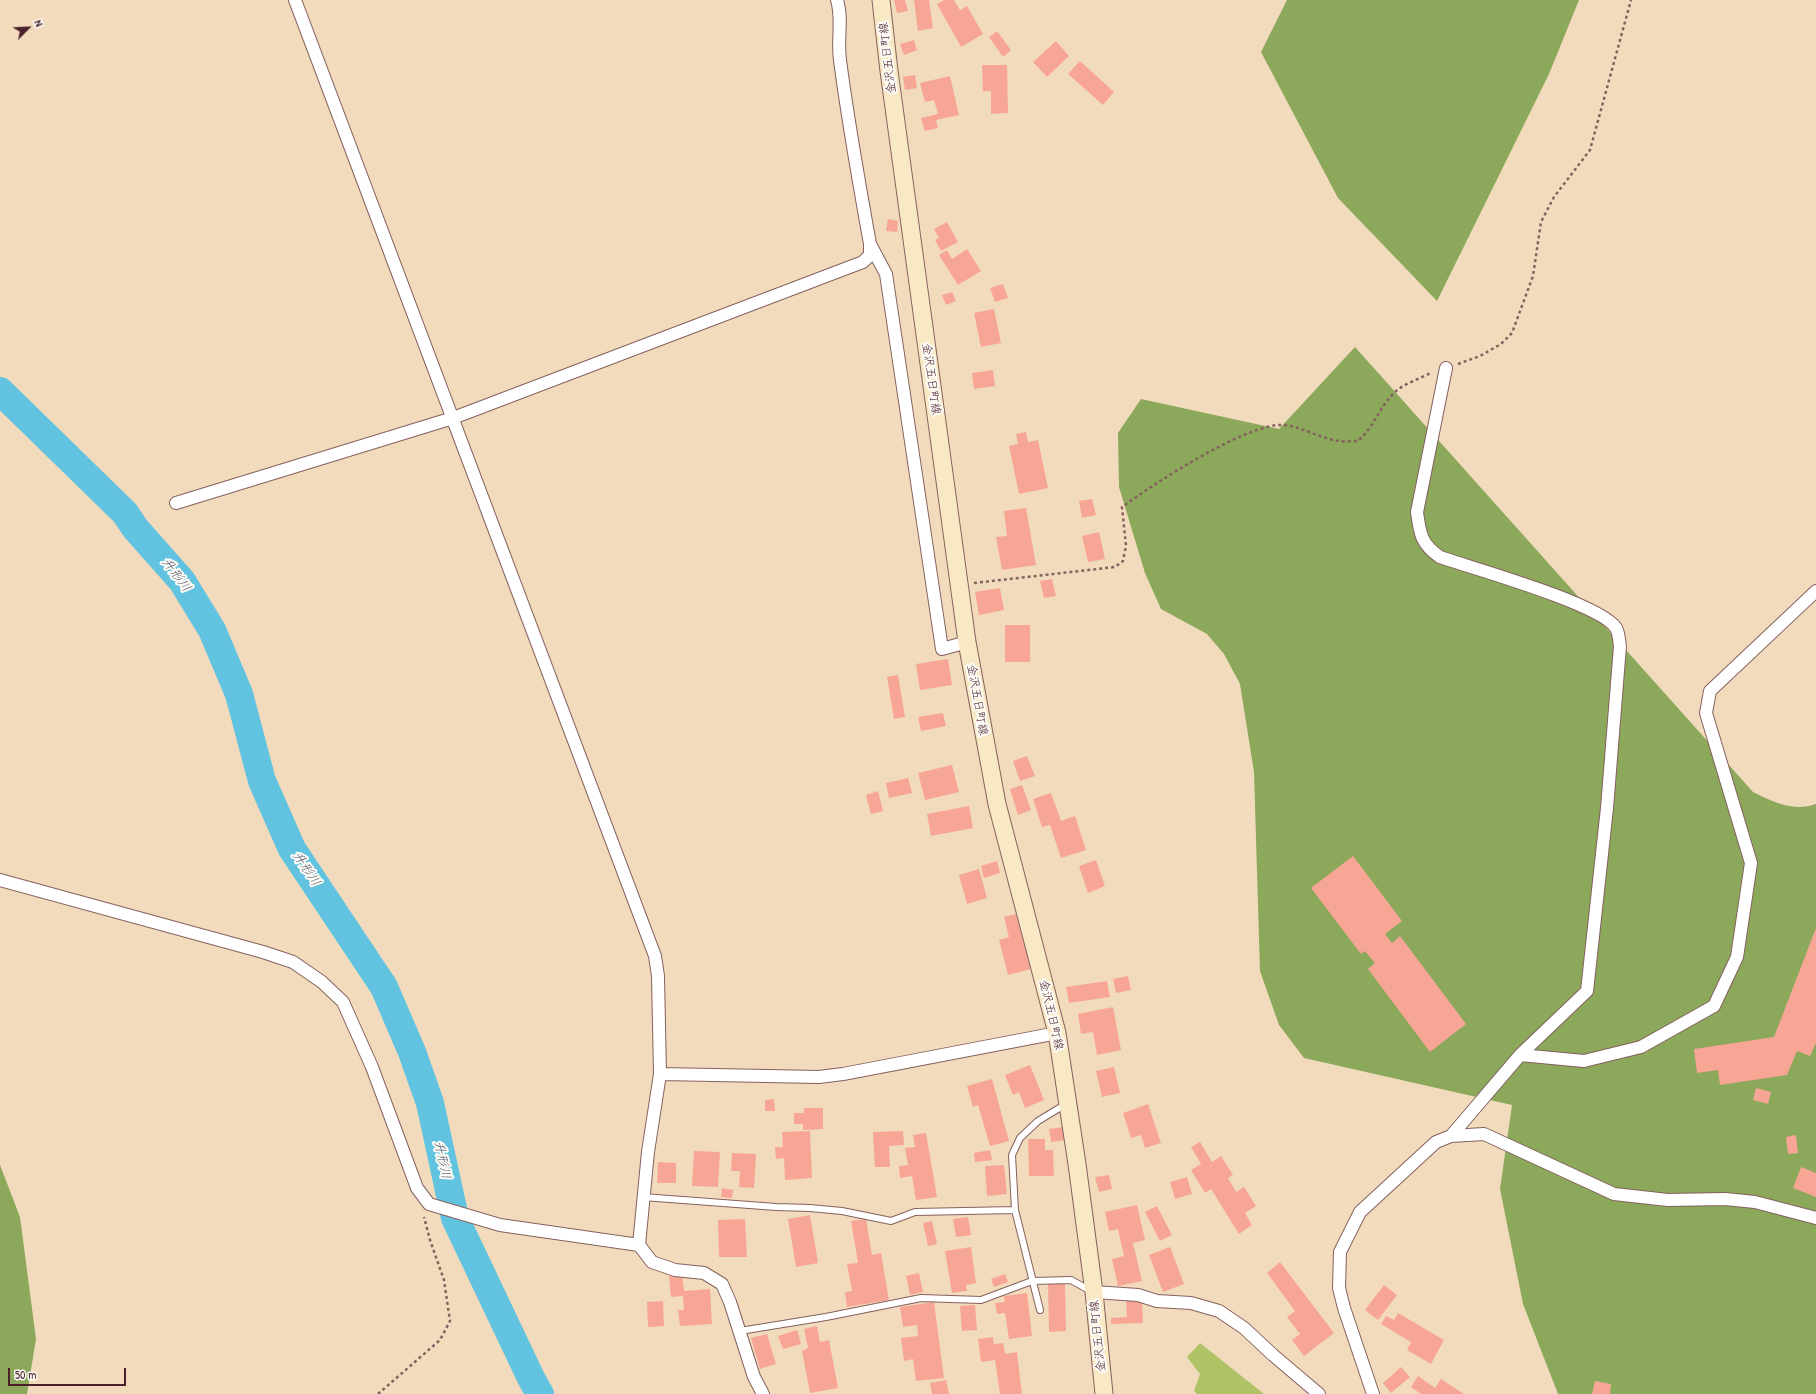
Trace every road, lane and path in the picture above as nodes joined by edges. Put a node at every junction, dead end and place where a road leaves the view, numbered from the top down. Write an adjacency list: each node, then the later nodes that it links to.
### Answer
1 (295, 0): 7 (street)
2 (837, 0): 5 (street)
3 (881, 0): 9 (main road, 金沢五日町線)
4 (1631, 0): 6 (path)
5 (870, 244): 7 (street); 11 (street)
6 (1446, 368): 9 (path); 14 (street)
7 (453, 418): 8 (street); 15 (street)
8 (176, 503)
9 (960, 585): 11 (main road, 金沢五日町線)
10 (1816, 591): 14 (street)
11 (967, 642): 13 (main road, 金沢五日町線)
12 (0, 880): 18 (street)
13 (1056, 1033): 15 (street); 16 (main road, 金沢五日町線)
14 (1520, 1055): 17 (street)
15 (660, 1074): 19 (street)
16 (1067, 1104): 20 (lane); 24 (main road, 金沢五日町線)
17 (1451, 1136): 21 (street); 31 (street)
18 (417, 1188): 22 (street); 27 (path)
19 (643, 1197): 20 (lane); 22 (street)
20 (1015, 1210): 23 (lane)
21 (1816, 1218)
22 (639, 1245): 26 (street)
23 (1032, 1280): 24 (lane); 25 (lane); 26 (lane)
24 (1094, 1292): 29 (main road, 金沢五日町線); 30 (street)
25 (1040, 1310)
26 (740, 1332): 28 (street)
27 (378, 1394)
28 (763, 1394)
29 (1104, 1394)
30 (1319, 1394)
31 (1373, 1394)

